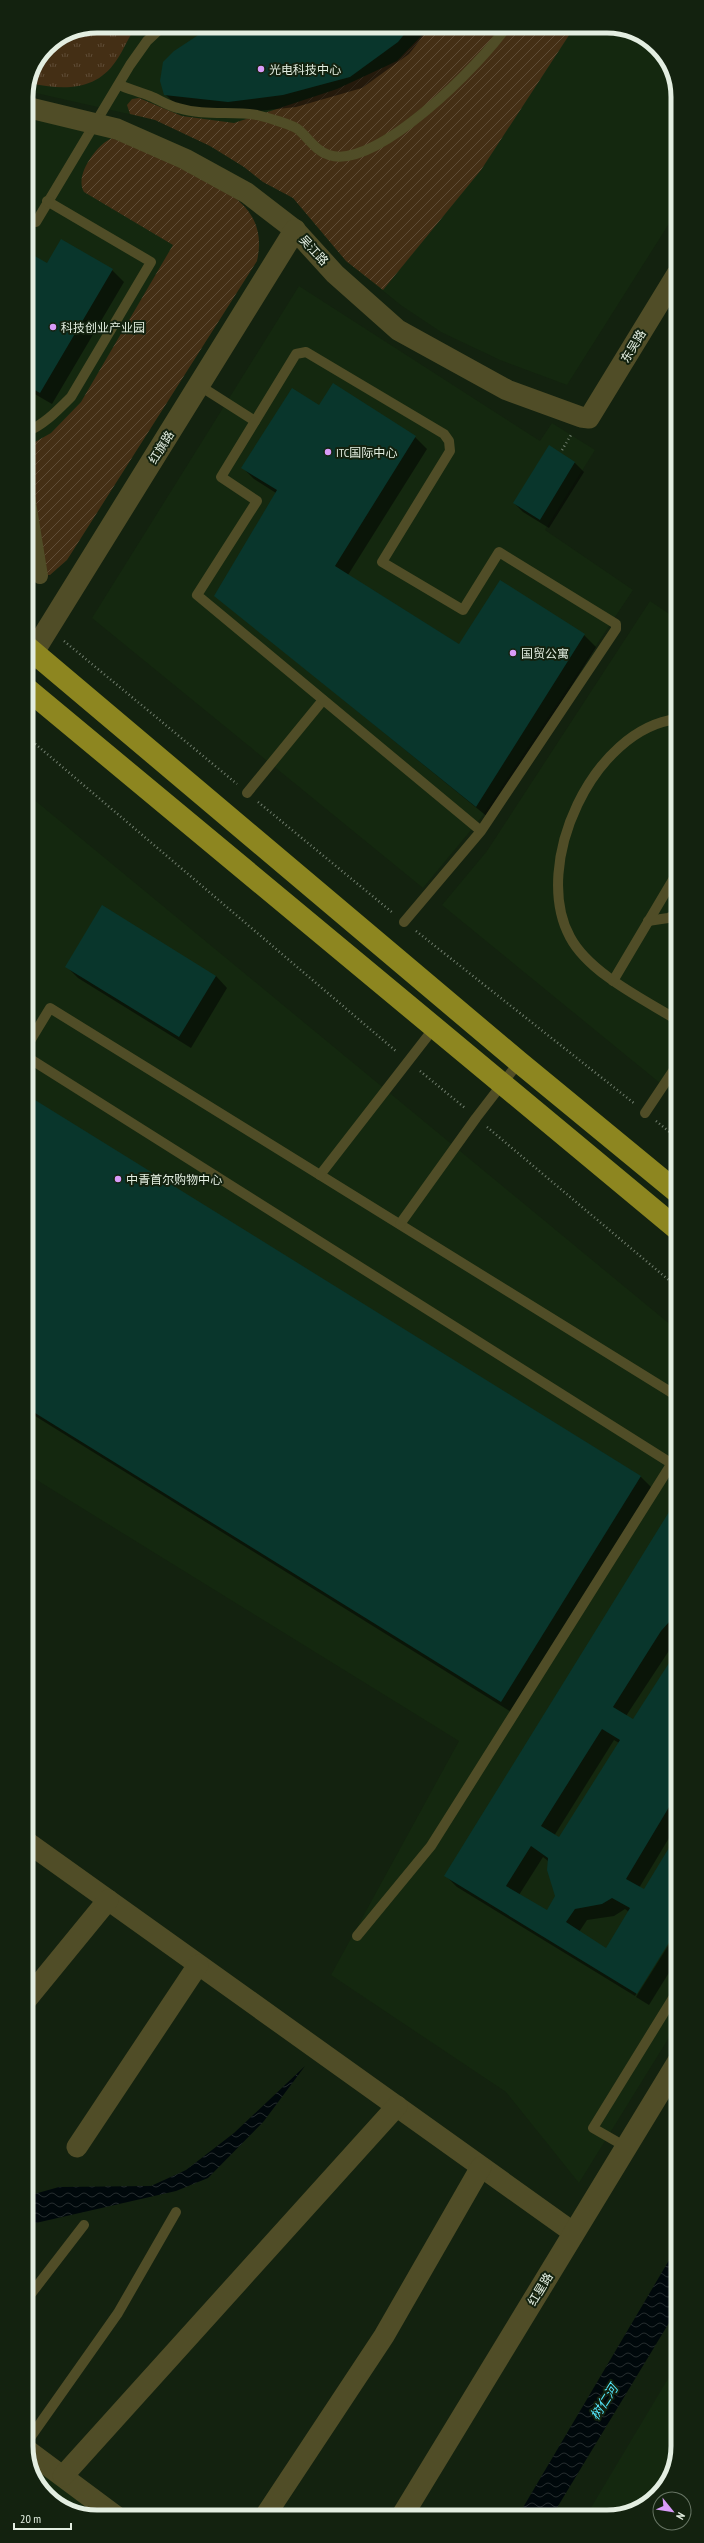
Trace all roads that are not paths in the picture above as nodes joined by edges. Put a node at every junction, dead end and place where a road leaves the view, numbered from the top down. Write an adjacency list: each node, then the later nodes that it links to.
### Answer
1 (156, 33): 3 (lane)
2 (502, 33): 3 (lane)
3 (119, 85): 5 (lane)
4 (33, 109): 5 (street, 吴江路)
5 (93, 124): 6 (lane); 8 (street, 吴江路)
6 (47, 201): 7 (lane); 13 (lane)
7 (33, 220)
8 (295, 230): 10 (street, 红旗路); 11 (street, 吴江路)
9 (671, 284): 11 (street, 东吴路)
10 (200, 386): 12 (lane); 16 (street, 红旗路)
11 (589, 418)
12 (255, 421): 19 (lane); 22 (lane)
13 (33, 429)
14 (33, 533): 15 (street)
15 (40, 576)
16 (33, 649)
17 (33, 657): 32 (highway)
18 (33, 694): 29 (highway)
19 (323, 700): 21 (lane); 22 (lane)
20 (671, 721): 27 (lane)
21 (247, 793)
22 (481, 832): 26 (lane)
23 (671, 883): 25 (lane)
24 (671, 917): 25 (lane)
25 (648, 921): 27 (lane)
26 (404, 922)
27 (613, 981): 28 (lane)
28 (671, 1016)
29 (434, 1028): 34 (highway); 36 (lane)
30 (33, 1036): 36 (lane)
31 (33, 1060): 41 (lane)
32 (519, 1062): 34 (lane); 37 (highway)
33 (671, 1074): 35 (lane)
34 (502, 1085): 38 (lane); 39 (highway)
35 (645, 1112)
36 (320, 1175): 38 (lane)
37 (671, 1187)
38 (400, 1224): 40 (lane)
39 (671, 1224)
40 (671, 1392)
41 (671, 1463)
42 (671, 1470): 45 (lane)
43 (33, 1846): 44 (street)
44 (108, 1900): 46 (street); 47 (street)
45 (357, 1936)
46 (198, 1964): 50 (street); 51 (street)
47 (33, 1992)
48 (671, 2001): 52 (lane)
49 (671, 2073): 52 (street, 红星路)
50 (397, 2106): 53 (street); 60 (street)
51 (77, 2147)
52 (626, 2147): 56 (street, 红星路)
53 (481, 2167): 56 (street); 62 (street)
54 (176, 2212): 58 (lane)
55 (84, 2224): 57 (lane)
56 (574, 2233): 63 (street, 红星路)
57 (33, 2291)
58 (33, 2433)
59 (34, 2455): 60 (street)
60 (63, 2476): 61 (street)
61 (108, 2510)
62 (269, 2510)
63 (406, 2510)

